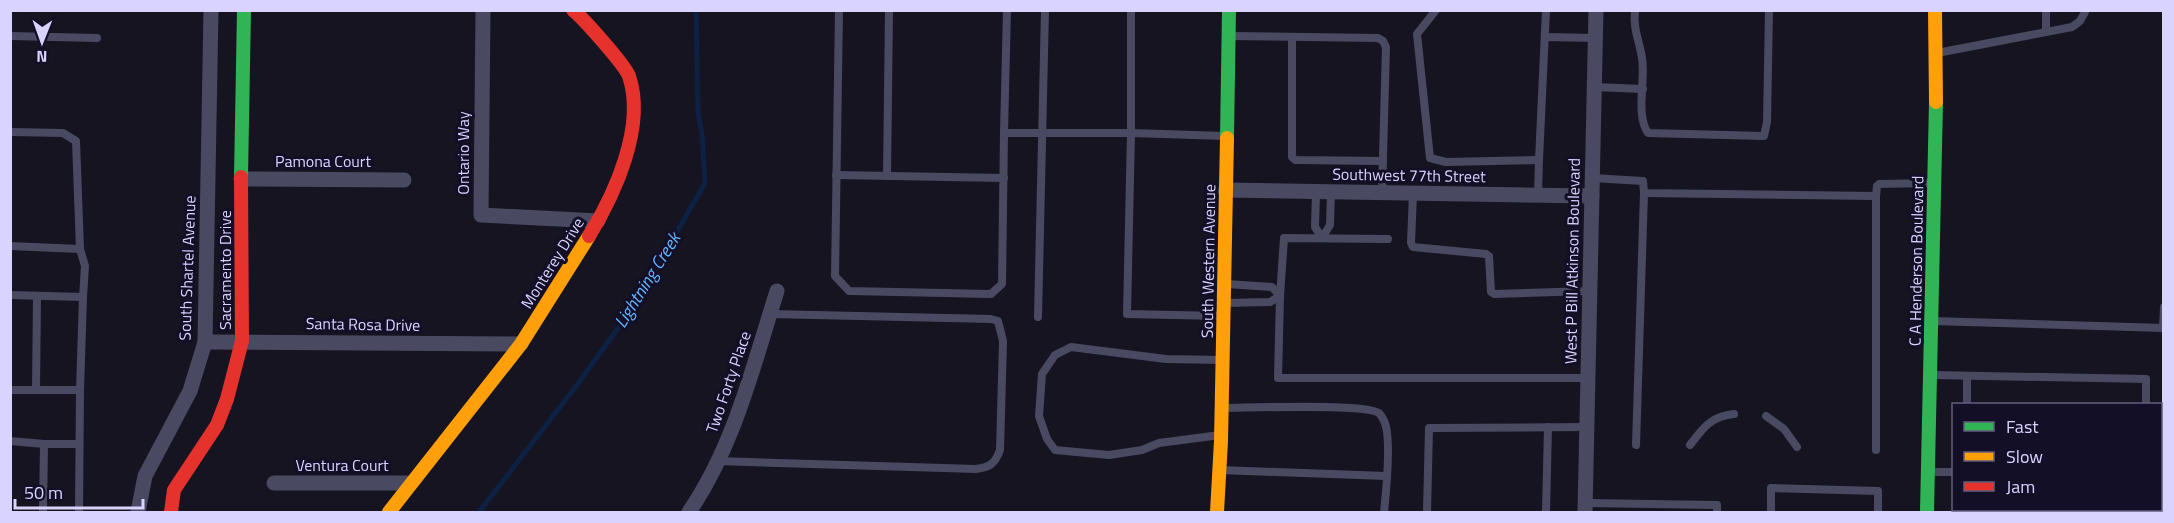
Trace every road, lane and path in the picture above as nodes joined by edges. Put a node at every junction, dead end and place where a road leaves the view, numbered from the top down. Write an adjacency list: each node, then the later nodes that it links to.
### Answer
1 (211, 10): 71 (street, South Shartel Avenue)
2 (244, 10): 40 (street, Sacramento Drive)
3 (483, 10): 52 (street, Ontario Way)
4 (573, 10): 52 (street, Monterey Drive)
5 (838, 10): 36 (lane)
6 (889, 10): 37 (lane)
7 (1007, 10): 30 (lane)
8 (1044, 10): 31 (lane)
9 (1131, 10): 32 (lane)
10 (1229, 10): 21 (street, South Western Avenue)
11 (1436, 10): 34 (lane)
12 (1546, 10): 23 (lane)
13 (1596, 10): 25 (street, West P Bill Atkinson Boulevard)
14 (1635, 10): 28 (lane)
15 (1769, 10): 28 (lane)
16 (1935, 10): 26 (street, C A Henderson Boulevard)
17 (2046, 10): 19 (lane)
18 (2085, 12): 19 (lane)
19 (2046, 32): 26 (lane)
20 (10, 36): 24 (lane)
21 (1229, 36): 22 (lane); 33 (street, South Western Avenue)
22 (1293, 37): 35 (lane); 35 (lane)
23 (1546, 37): 25 (lane); 34 (lane)
24 (97, 38)
25 (1595, 38): 27 (street, West P Bill Atkinson Boulevard)
26 (1936, 54): 42 (street, C A Henderson Boulevard)
27 (1594, 87): 28 (lane); 39 (street, West P Bill Atkinson Boulevard)
28 (1642, 89)
29 (10, 132): 56 (lane)
30 (1004, 133): 31 (lane); 38 (lane)
31 (1042, 133): 32 (lane); 67 (lane)
32 (1131, 133): 33 (lane); 65 (lane)
33 (1227, 136): 43 (street, South Western Avenue)
34 (1539, 160): 49 (lane)
35 (1383, 161): 46 (lane)
36 (836, 175): 37 (lane); 38 (lane)
37 (887, 176): 38 (lane)
38 (1004, 178)
39 (1592, 178): 48 (lane); 50 (street, West P Bill Atkinson Boulevard)
40 (241, 179): 41 (street, Pamona Court); 70 (street, Sacramento Drive)
41 (404, 180)
42 (1934, 183): 51 (lane); 68 (street, C A Henderson Boulevard)
43 (1225, 190): 44 (street, Southwest 77th Street); 57 (street, South Western Avenue)
44 (1316, 192): 45 (street, Southwest 77th Street); 53 (lane)
45 (1331, 192): 46 (street, Southwest 77th Street); 53 (lane)
46 (1382, 193): 47 (street, Southwest 77th Street)
47 (1413, 193): 49 (street, Southwest 77th Street); 59 (lane)
48 (1644, 193): 51 (lane); 91 (lane)
49 (1538, 195): 50 (street, Southwest 77th Street)
50 (1592, 196): 59 (street, West P Bill Atkinson Boulevard)
51 (1876, 196): 94 (lane)
52 (598, 220): 72 (street, Monterey Drive)
53 (1322, 238): 54 (lane); 62 (lane)
54 (1388, 239)
55 (10, 246): 56 (lane)
56 (80, 249): 63 (lane)
57 (1224, 284): 62 (lane); 65 (street, South Western Avenue)
58 (777, 291): 66 (street, Two Forty Place)
59 (1590, 291): 76 (street, West P Bill Atkinson Boulevard)
60 (10, 295): 61 (lane)
61 (37, 296): 63 (lane); 78 (lane)
62 (1280, 296): 65 (lane); 76 (lane)
63 (83, 297): 79 (lane)
64 (2163, 308): 69 (lane)
65 (1223, 310): 73 (street, South Western Avenue)
66 (770, 314): 95 (street, Two Forty Place); 95 (lane)
67 (1038, 317)
68 (1931, 321): 69 (lane); 74 (street, C A Henderson Boulevard)
69 (2163, 328)
70 (242, 341): 71 (street, Santa Rosa Drive); 72 (street, Santa Rosa Drive); 108 (street, Sacramento Drive)
71 (205, 342): 107 (street, South Shartel Avenue)
72 (521, 344): 101 (street, Monterey Drive)
73 (1222, 360): 82 (street, South Western Avenue); 87 (lane)
74 (1930, 375): 75 (lane); 97 (street, C A Henderson Boulevard)
75 (1967, 376): 80 (lane); 81 (lane)
76 (1588, 378): 86 (street, West P Bill Atkinson Boulevard)
77 (10, 390): 78 (lane)
78 (36, 390): 79 (lane)
79 (80, 390): 90 (lane)
80 (1967, 403)
81 (2146, 403)
82 (1221, 408): 87 (street, South Western Avenue); 99 (lane)
83 (1734, 414): 92 (lane)
84 (1766, 416): 93 (lane)
85 (1548, 427): 86 (lane); 113 (lane); 114 (lane)
86 (1587, 427): 102 (street, West P Bill Atkinson Boulevard)
87 (1221, 435): 96 (street, South Western Avenue)
88 (10, 441): 89 (lane)
89 (44, 444): 90 (lane); 105 (lane)
90 (79, 444): 106 (lane)
91 (1636, 445)
92 (1690, 445)
93 (1797, 447)
94 (1876, 450)
95 (717, 462): 110 (street, Two Forty Place)
96 (1220, 470): 99 (lane); 111 (street, South Western Avenue)
97 (1928, 472): 98 (lane); 118 (street, C A Henderson Boulevard)
98 (1952, 472)
99 (1386, 476): 112 (lane)
100 (274, 483): 101 (street, Ventura Court)
101 (411, 483): 109 (street, Monterey Drive)
102 (1586, 508): 103 (lane)
103 (1637, 508): 104 (lane)
104 (1687, 509): 115 (lane)
105 (43, 513)
106 (79, 513)
107 (138, 513)
108 (171, 513)
109 (389, 513)
110 (689, 513)
111 (1217, 513)
112 (1384, 513)
113 (1427, 513)
114 (1546, 513)
115 (1717, 513)
116 (1771, 513): 117 (lane)
117 (1878, 513)
118 (1927, 513)

